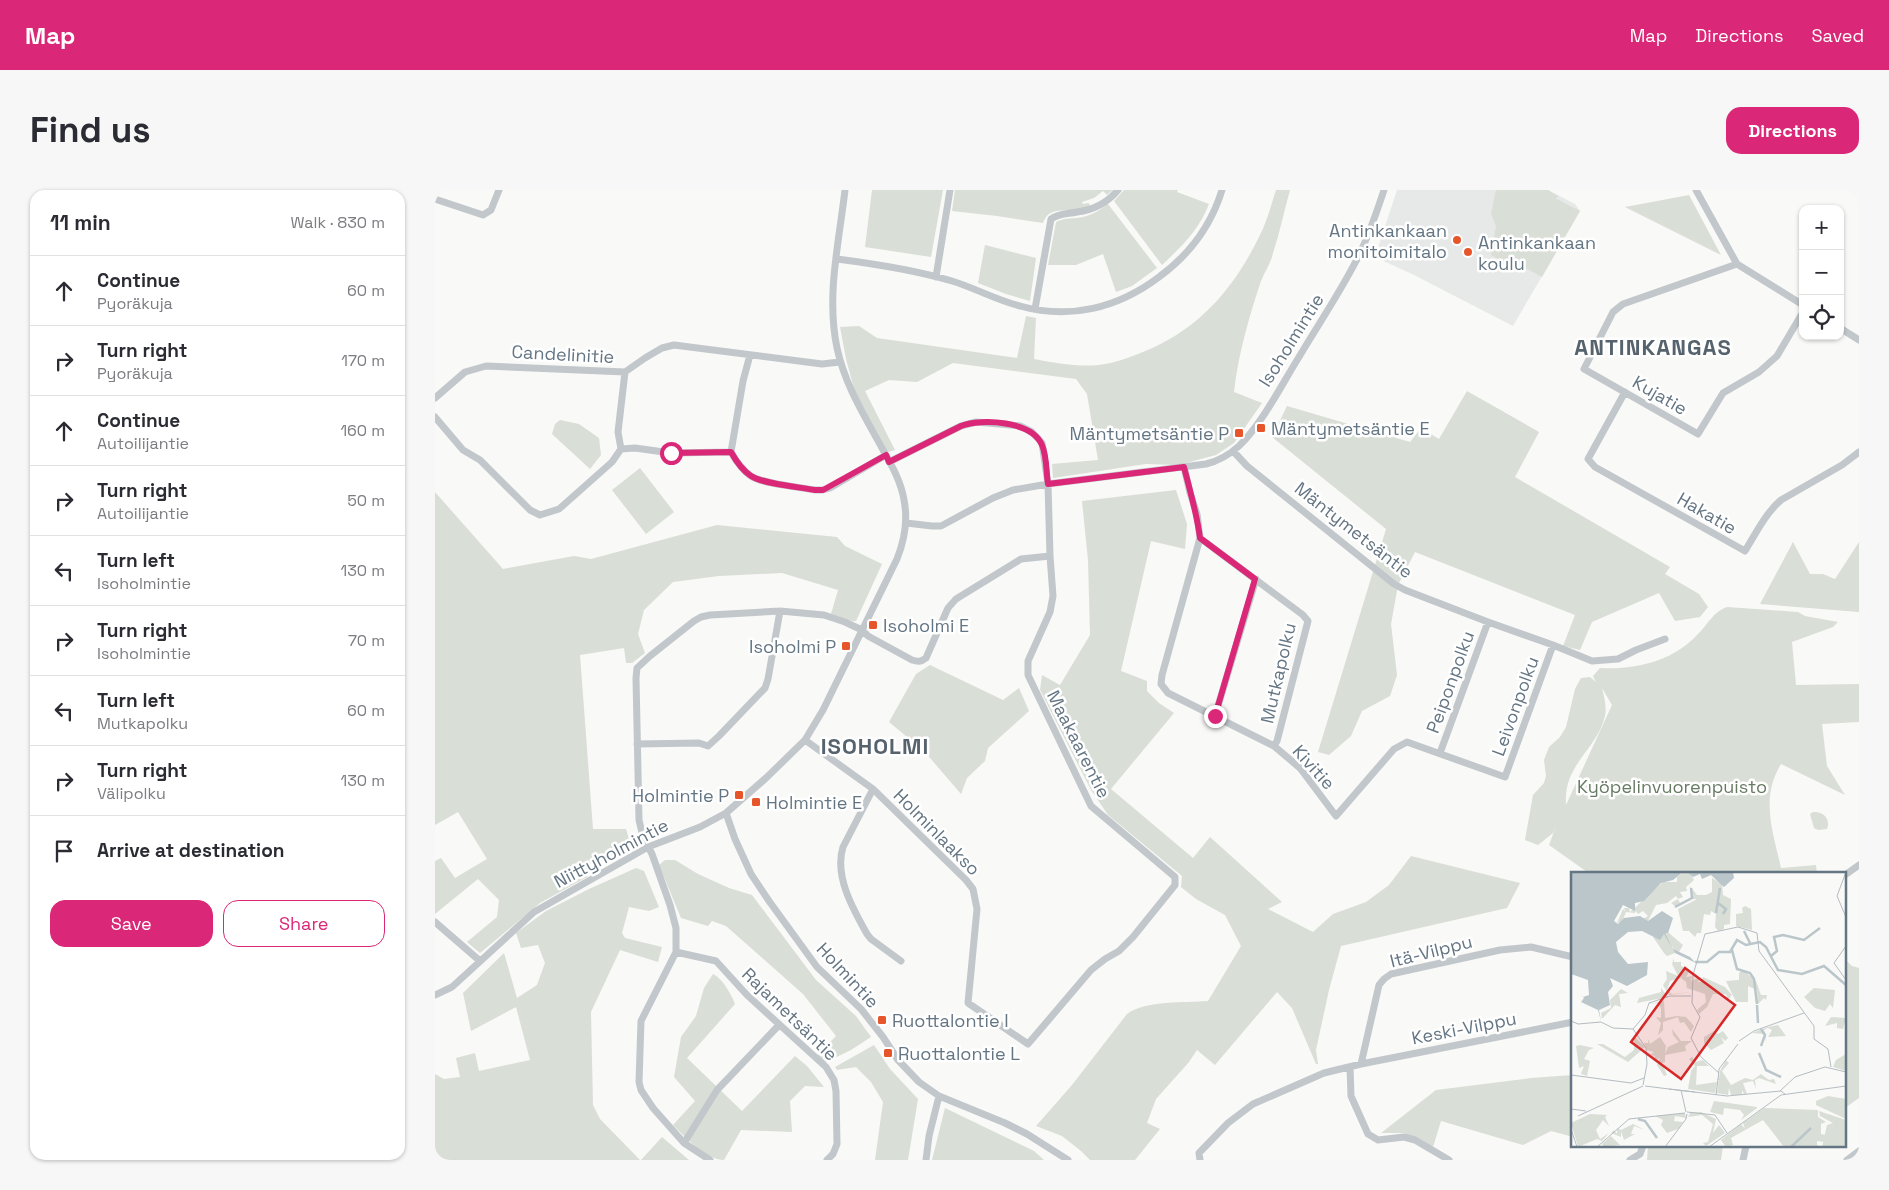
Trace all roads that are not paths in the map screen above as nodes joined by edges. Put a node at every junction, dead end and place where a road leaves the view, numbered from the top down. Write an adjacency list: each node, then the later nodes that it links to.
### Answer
1 (499, 190): 8 (street)
2 (845, 190): 9 (street, Niittyholmintie)
3 (950, 190): 11 (street)
4 (1119, 190): 13 (street)
5 (1222, 190): 13 (street)
6 (1384, 190): 24 (street, Isoholmintie)
7 (1696, 190): 10 (street)
8 (435, 199)
9 (837, 259): 11 (street); 18 (street, Niittyholmintie)
10 (1737, 264): 12 (street); 20 (street, Kujatie)
11 (936, 277): 13 (street)
12 (1799, 303)
13 (1035, 309)
14 (1799, 319): 20 (street, Kujatie)
15 (1844, 331): 16 (street)
16 (1859, 340)
17 (750, 355): 18 (street, Candelinitie); 19 (street, Candelinitie); 25 (street)
18 (840, 362): 27 (street, Niittyholmintie)
19 (625, 372): 21 (street, Candelinitie); 23 (street)
20 (1625, 392): 26 (street, Hakatie)
21 (435, 398)
22 (435, 417): 23 (street)
23 (621, 449): 25 (street)
24 (1233, 451): 28 (street, Isoholmintie); 35 (street, Mäntymetsäntie)
25 (731, 452): 27 (street, Maakaarentie)
26 (1859, 452)
27 (887, 459): 29 (street, Maakaarentie); 30 (street, Niittyholmintie)
28 (1184, 467): 29 (street, Isoholmintie); 31 (street)
29 (1048, 484): 30 (street, Isoholmintie); 32 (street, Maakaarentie)
30 (906, 523): 36 (street, Niittyholmintie)
31 (1200, 538): 33 (street, Mutkapolku); 39 (street, Kivitie)
32 (1050, 556): 36 (street); 52 (street, Maakaarentie)
33 (1255, 579): 39 (street); 42 (street, Mutkapolku)
34 (780, 611): 36 (street); 41 (street); 41 (street)
35 (1488, 622): 38 (street, Mäntymetsäntie); 43 (street, Peiponpolku)
36 (863, 630): 40 (street, Niittyholmintie)
37 (1665, 639): 38 (street, Leivonpolku)
38 (1553, 645): 43 (street, Leivonpolku)
39 (1215, 716): 42 (street, Kivitie)
40 (805, 740): 44 (street, Holminlaakso); 45 (street, Niittyholmintie)
41 (637, 744): 46 (street)
42 (1274, 746): 43 (street, Kivitie)
43 (1440, 753)
44 (873, 789): 52 (street, Holminlaakso); 54 (street)
45 (726, 813): 46 (street, Niittyholmintie); 60 (street, Holmintie)
46 (648, 847): 50 (street); 53 (street, Niittyholmintie)
47 (1859, 865): 48 (street)
48 (1847, 874)
49 (435, 922): 53 (street)
50 (676, 952): 57 (street, Rajametsäntie); 61 (street)
51 (1571, 957): 58 (street, Itä-Vilppu)
52 (1105, 959)
53 (480, 961): 55 (street, Niittyholmintie)
54 (901, 961)
55 (435, 995)
56 (1571, 1022): 58 (street, Keski-Vilppu)
57 (779, 1025): 61 (street); 65 (street, Rajametsäntie)
58 (1361, 1064): 59 (street, Keski-Vilppu)
59 (1350, 1067): 68 (street, Keski-Vilppu); 69 (street)
60 (939, 1096): 66 (street); 67 (street, Holmintie)
61 (684, 1143): 64 (street)
62 (1642, 1148): 70 (street)
63 (1859, 1151): 71 (street)
64 (710, 1160)
65 (827, 1160)
66 (926, 1160)
67 (1068, 1160)
68 (1200, 1160)
69 (1449, 1160)
70 (1630, 1160)
71 (1847, 1160)

